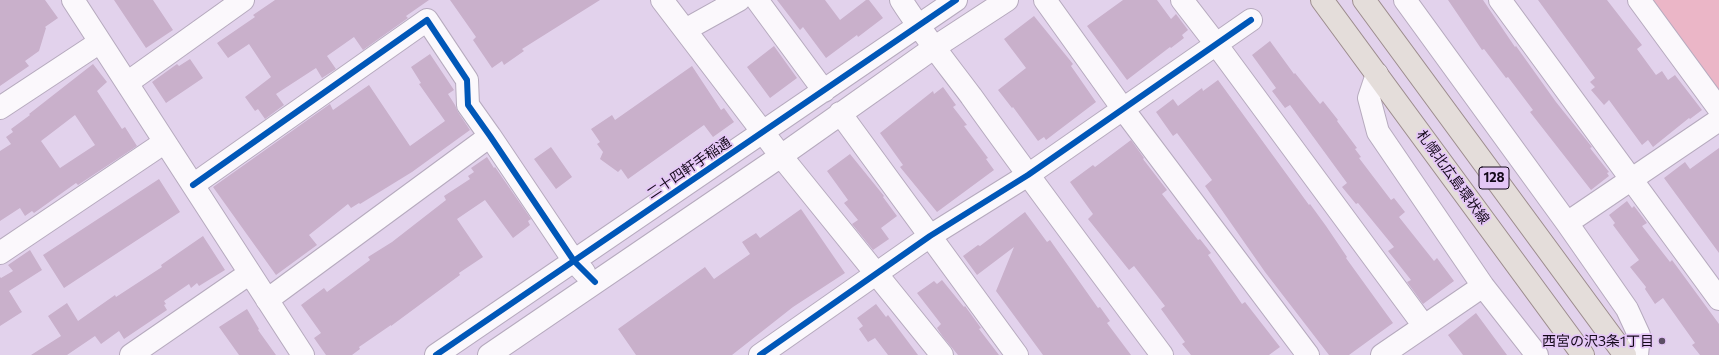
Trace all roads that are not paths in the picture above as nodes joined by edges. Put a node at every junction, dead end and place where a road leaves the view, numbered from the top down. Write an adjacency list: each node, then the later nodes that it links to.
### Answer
1 (73, 0): 19 (street)
2 (243, 0): 23 (street)
3 (662, 0): 18 (street)
4 (739, 0): 18 (street)
5 (757, 0): 24 (street)
6 (901, 0): 17 (street)
7 (956, 0): 17 (street, 二十四軒手稲通)
8 (1007, 0): 21 (street)
9 (1045, 0): 26 (street)
10 (1182, 0): 20 (street)
11 (1322, 0): 22 (main road, 札幌北広島環状線 / 128)
12 (1364, 0): 60 (main road, 128)
13 (1405, 0): 37 (street)
14 (1500, 0): 35 (street)
15 (1639, 0): 27 (street)
16 (1251, 20): 20 (street)
17 (917, 26): 21 (street); 24 (street, 二十四軒手稲通)
18 (685, 30): 30 (street)
19 (100, 42): 23 (street); 25 (street)
20 (1216, 44): 26 (street); 47 (street)
21 (935, 46): 28 (street); 34 (street)
22 (1377, 74): 44 (street); 59 (main road, 札幌北広島環状線 / 128)
23 (127, 83): 32 (street)
24 (824, 91): 30 (street, 二十四軒手稲通)
25 (0, 108)
26 (1123, 109): 34 (street); 56 (street)
27 (1719, 109)
28 (840, 113): 33 (street); 38 (street)
29 (1719, 120): 35 (street)
30 (763, 133): 33 (street); 40 (street, 二十四軒手稲通)
31 (490, 136): 36 (street); 40 (street); 46 (street)
32 (165, 142): 36 (street); 39 (street)
33 (781, 156): 41 (street); 43 (street)
34 (1028, 176): 38 (street); 55 (street)
35 (1631, 179): 37 (street); 45 (street)
36 (193, 185): 42 (street)
37 (1567, 222): 61 (street)
38 (930, 236): 41 (street); 54 (street)
39 (0, 253)
40 (574, 261): 43 (street); 51 (street, 二十四軒手稲通)
41 (876, 272): 48 (street); 53 (street)
42 (250, 273): 46 (street); 49 (street)
43 (595, 282): 52 (street)
44 (1483, 286): 47 (street); 58 (street)
45 (1719, 299)
46 (267, 300): 50 (street)
47 (1424, 326): 57 (street)
48 (763, 354)
49 (131, 355)
50 (303, 355)
51 (436, 355)
52 (489, 355)
53 (942, 355)
54 (1018, 355)
55 (1162, 355)
56 (1308, 355)
57 (1382, 355)
58 (1537, 355)
59 (1583, 355)
60 (1625, 355)
61 (1637, 355)

